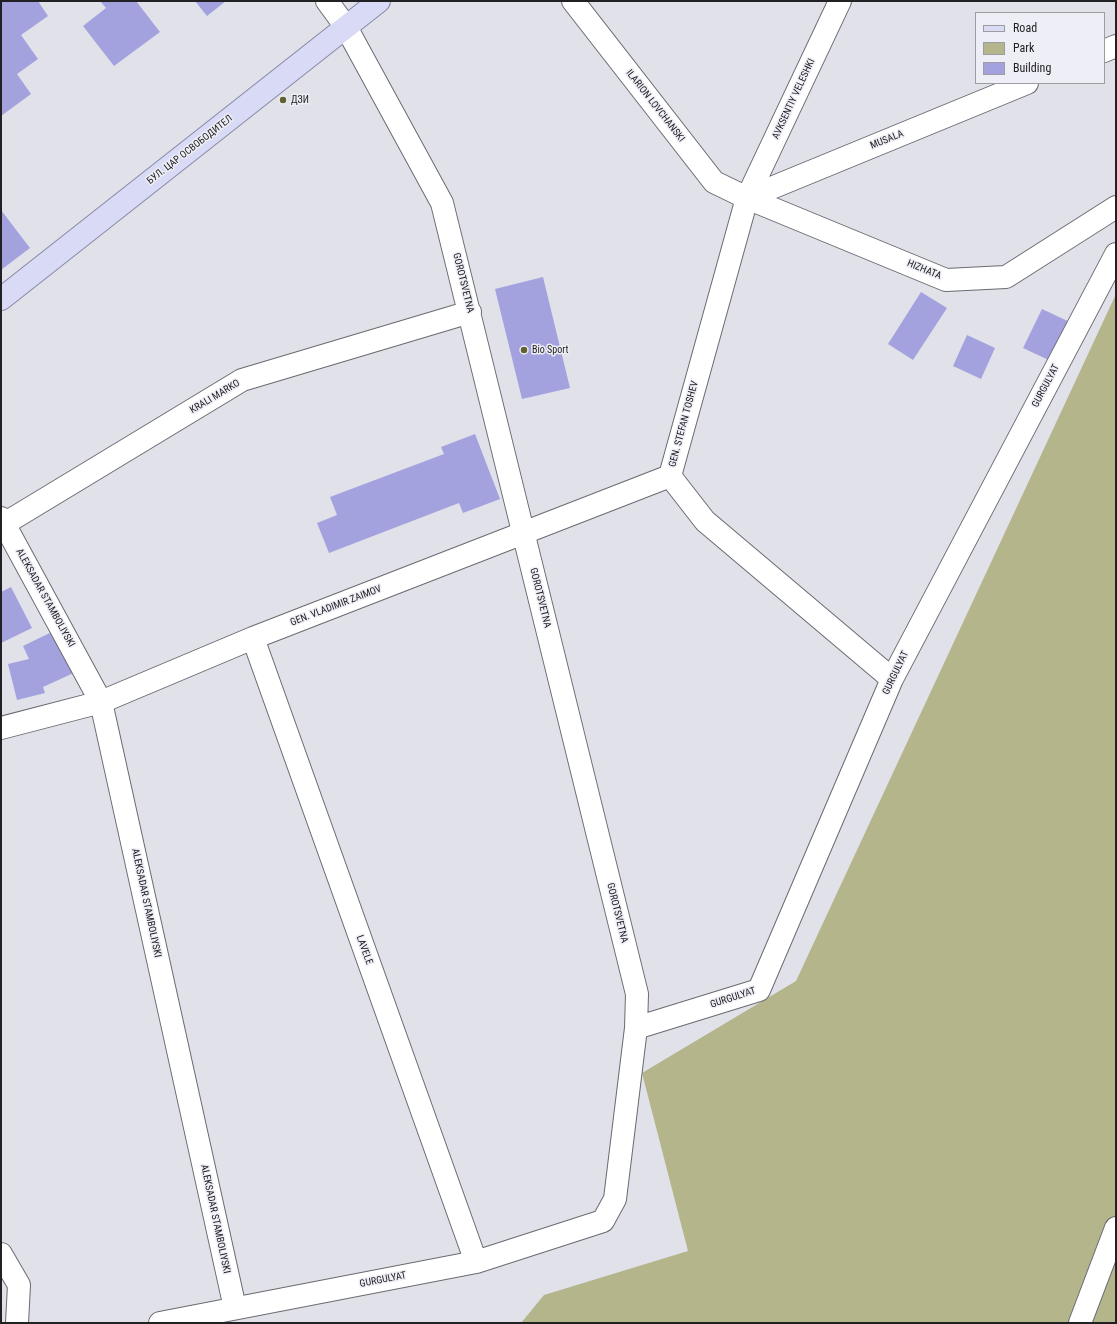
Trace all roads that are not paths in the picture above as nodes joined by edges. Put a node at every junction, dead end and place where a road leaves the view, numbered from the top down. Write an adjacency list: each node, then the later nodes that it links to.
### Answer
1 (327, 1): 5 (street, GOROTSVETNA)
2 (379, 1): 5 (main road, БУЛ. ЦАР ОСВОБОДИТЕЛ)
3 (573, 1): 9 (street, ILARION LOVCHANSKI)
4 (840, 1): 9 (street, AVKSENTIY VELESHKI)
5 (346, 26): 12 (main road, БУЛ. ЦАР ОСВОБОДИТЕЛ); 13 (street, GOROTSVETNA)
6 (1116, 46): 7 (street)
7 (1105, 51)
8 (1025, 84): 9 (street, MUSALA)
9 (747, 198): 10 (street, HIZHATA); 14 (street, GEN. STEFAN TOSHEV)
10 (1116, 207)
11 (1116, 254): 18 (street, GURGULYAT)
12 (1, 299)
13 (470, 312): 15 (street, KRALI MARKO); 16 (street, GOROTSVETNA)
14 (670, 476): 16 (street, GEN. VLADIMIR ZAIMOV); 18 (street, GEN. STEFAN TOSHEV)
15 (3, 521): 19 (street, ALEKSADAR STAMBOLIYSKI)
16 (524, 533): 17 (street, GEN. VLADIMIR ZAIMOV); 21 (street, GOROTSVETNA)
17 (253, 638): 19 (street, GEN. VLADIMIR ZAIMOV); 25 (street, LAVELE)
18 (892, 679): 21 (street, GURGULYAT)
19 (101, 702): 20 (street, GEN. VLADIMIR ZAIMOV); 26 (street, ALEKSADAR STAMBOLIYSKI)
20 (1, 728)
21 (636, 1028): 22 (street, GOROTSVETNA)
22 (603, 1222): 25 (street, GURGULYAT)
23 (1116, 1228): 29 (street)
24 (1, 1254): 27 (street)
25 (476, 1262): 26 (street, GURGULYAT)
26 (235, 1308): 28 (street, GURGULYAT)
27 (17, 1323)
28 (160, 1323)
29 (1080, 1323)

